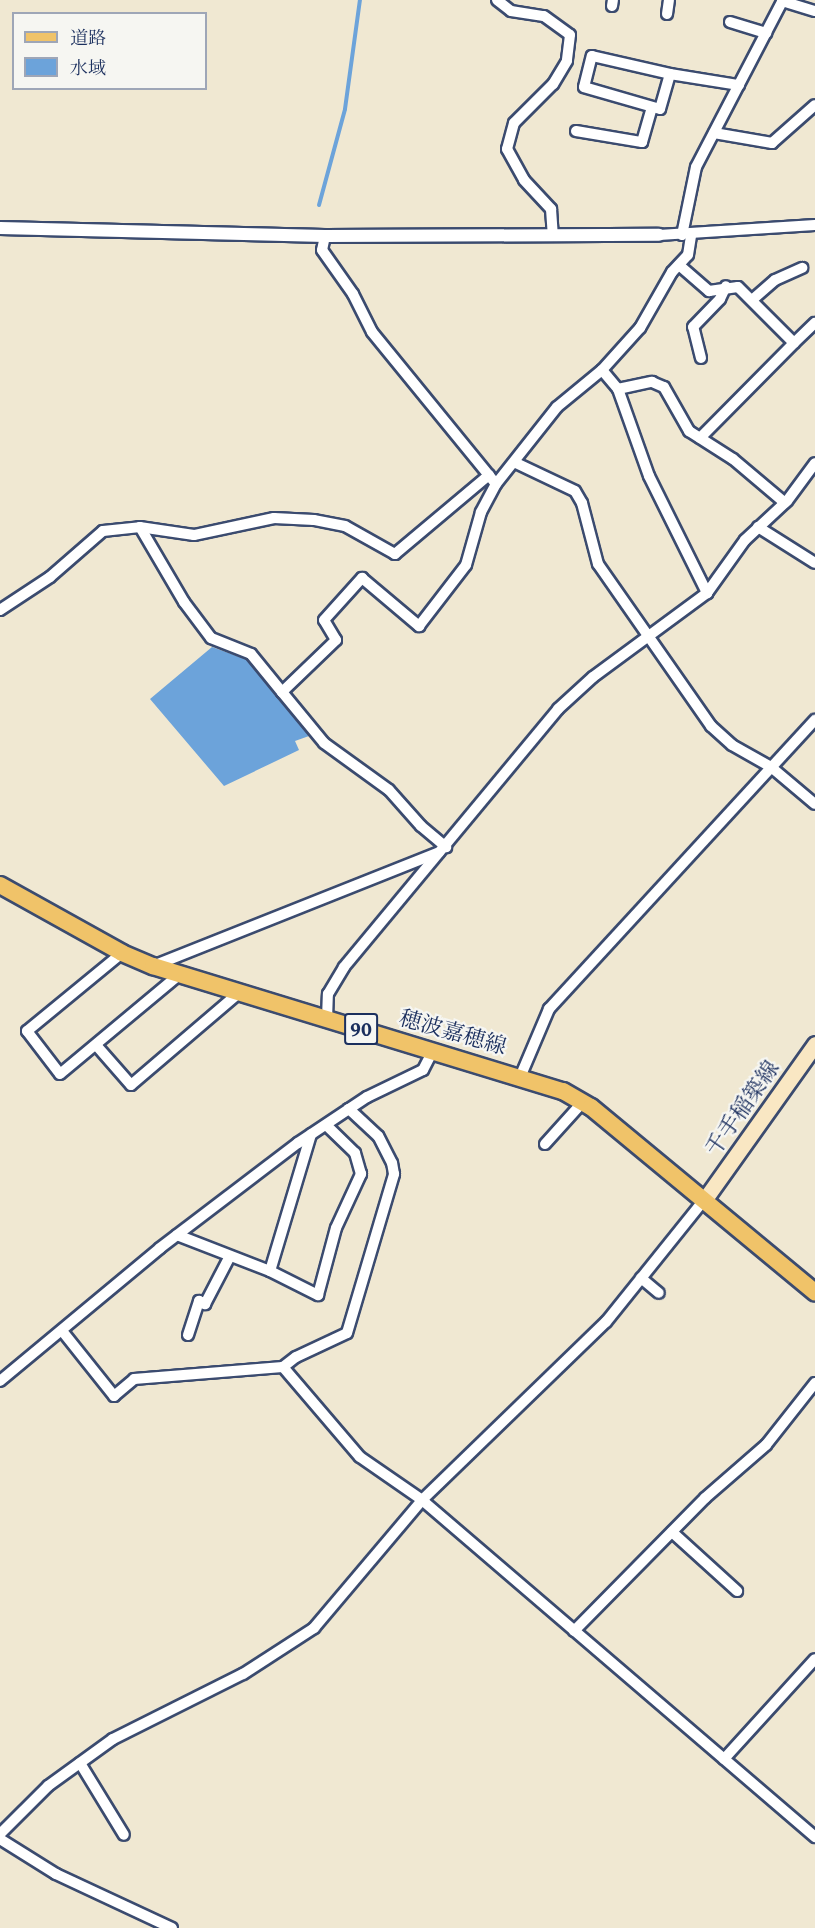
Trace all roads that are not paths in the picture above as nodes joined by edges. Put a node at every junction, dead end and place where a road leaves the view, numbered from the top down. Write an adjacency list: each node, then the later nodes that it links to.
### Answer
1 (496, 0): 6 (street)
2 (534, 0): 6 (street)
3 (669, 0): 7 (street)
4 (783, 0): 5 (street); 9 (street)
5 (815, 11)
6 (535, 13): 19 (street)
7 (666, 14)
8 (730, 22): 9 (street)
9 (766, 33): 11 (street)
10 (670, 74): 11 (street); 13 (street); 13 (street)
11 (739, 85): 16 (street)
12 (815, 105): 14 (street)
13 (652, 107): 15 (street)
14 (811, 118): 16 (street)
15 (576, 131)
16 (714, 133): 21 (street)
17 (815, 225): 21 (street)
18 (0, 228): 22 (street)
19 (553, 235): 20 (street); 22 (street)
20 (659, 235): 21 (street)
21 (687, 235): 23 (street)
22 (325, 236): 35 (street)
23 (679, 265): 25 (street); 30 (street)
24 (801, 268): 26 (street)
25 (726, 286): 26 (street); 29 (street)
26 (752, 300): 28 (street)
27 (815, 322): 28 (street)
28 (794, 343): 32 (street)
29 (701, 358)
30 (602, 370): 31 (street); 33 (street)
31 (618, 389): 32 (street); 40 (street)
32 (700, 438): 36 (street)
33 (516, 463): 35 (street); 42 (street)
34 (815, 463): 36 (street)
35 (492, 479): 38 (street); 43 (street)
36 (785, 503): 37 (street)
37 (758, 527): 39 (street); 40 (street)
38 (140, 528): 41 (street); 43 (street)
39 (815, 563)
40 (707, 593): 42 (street)
41 (0, 610)
42 (646, 637): 45 (street); 47 (street)
43 (282, 692): 47 (street)
44 (815, 720): 45 (street)
45 (771, 767): 46 (street); 57 (street)
46 (815, 804)
47 (444, 849): 50 (street); 53 (street)
48 (0, 885): 49 (main road, 穂波嘉穂線 / 90)
49 (122, 953): 50 (main road, 穂波嘉穂線 / 90); 55 (street)
50 (153, 966): 51 (main road, 穂波嘉穂線 / 90)
51 (180, 974): 52 (main road, 穂波嘉穂線 / 90); 55 (street)
52 (240, 992): 53 (main road, 穂波嘉穂線 / 90); 55 (street)
53 (327, 1018): 56 (main road, 穂波嘉穂線 / 90)
54 (815, 1044): 63 (main road, 千手稲築線)
55 (96, 1045)
56 (434, 1050): 57 (main road, 穂波嘉穂線 / 90); 59 (street)
57 (521, 1075): 58 (main road, 穂波嘉穂線 / 90)
58 (583, 1102): 62 (street); 63 (main road, 穂波嘉穂線 / 90)
59 (350, 1109): 60 (street); 72 (street)
60 (326, 1125): 61 (street); 66 (street)
61 (311, 1134): 64 (street); 66 (street)
62 (545, 1143)
63 (705, 1199): 67 (street); 68 (main road, 穂波嘉穂線 / 90)
64 (177, 1235): 65 (street); 70 (street)
65 (230, 1256): 66 (street); 71 (street)
66 (270, 1271)
67 (641, 1278): 69 (street); 75 (street)
68 (815, 1292)
69 (659, 1293)
70 (63, 1332): 72 (street); 73 (street)
71 (188, 1335)
72 (283, 1367): 75 (street)
73 (0, 1381)
74 (815, 1383): 76 (street)
75 (422, 1500): 78 (street); 81 (street)
76 (672, 1532): 77 (street); 78 (street)
77 (737, 1591)
78 (574, 1631): 80 (street)
79 (815, 1659): 80 (street)
80 (724, 1759): 84 (street)
81 (80, 1763): 82 (street); 83 (street)
82 (0, 1834)
83 (124, 1835)
84 (815, 1836)
85 (0, 1839): 86 (street)
86 (172, 1928)

